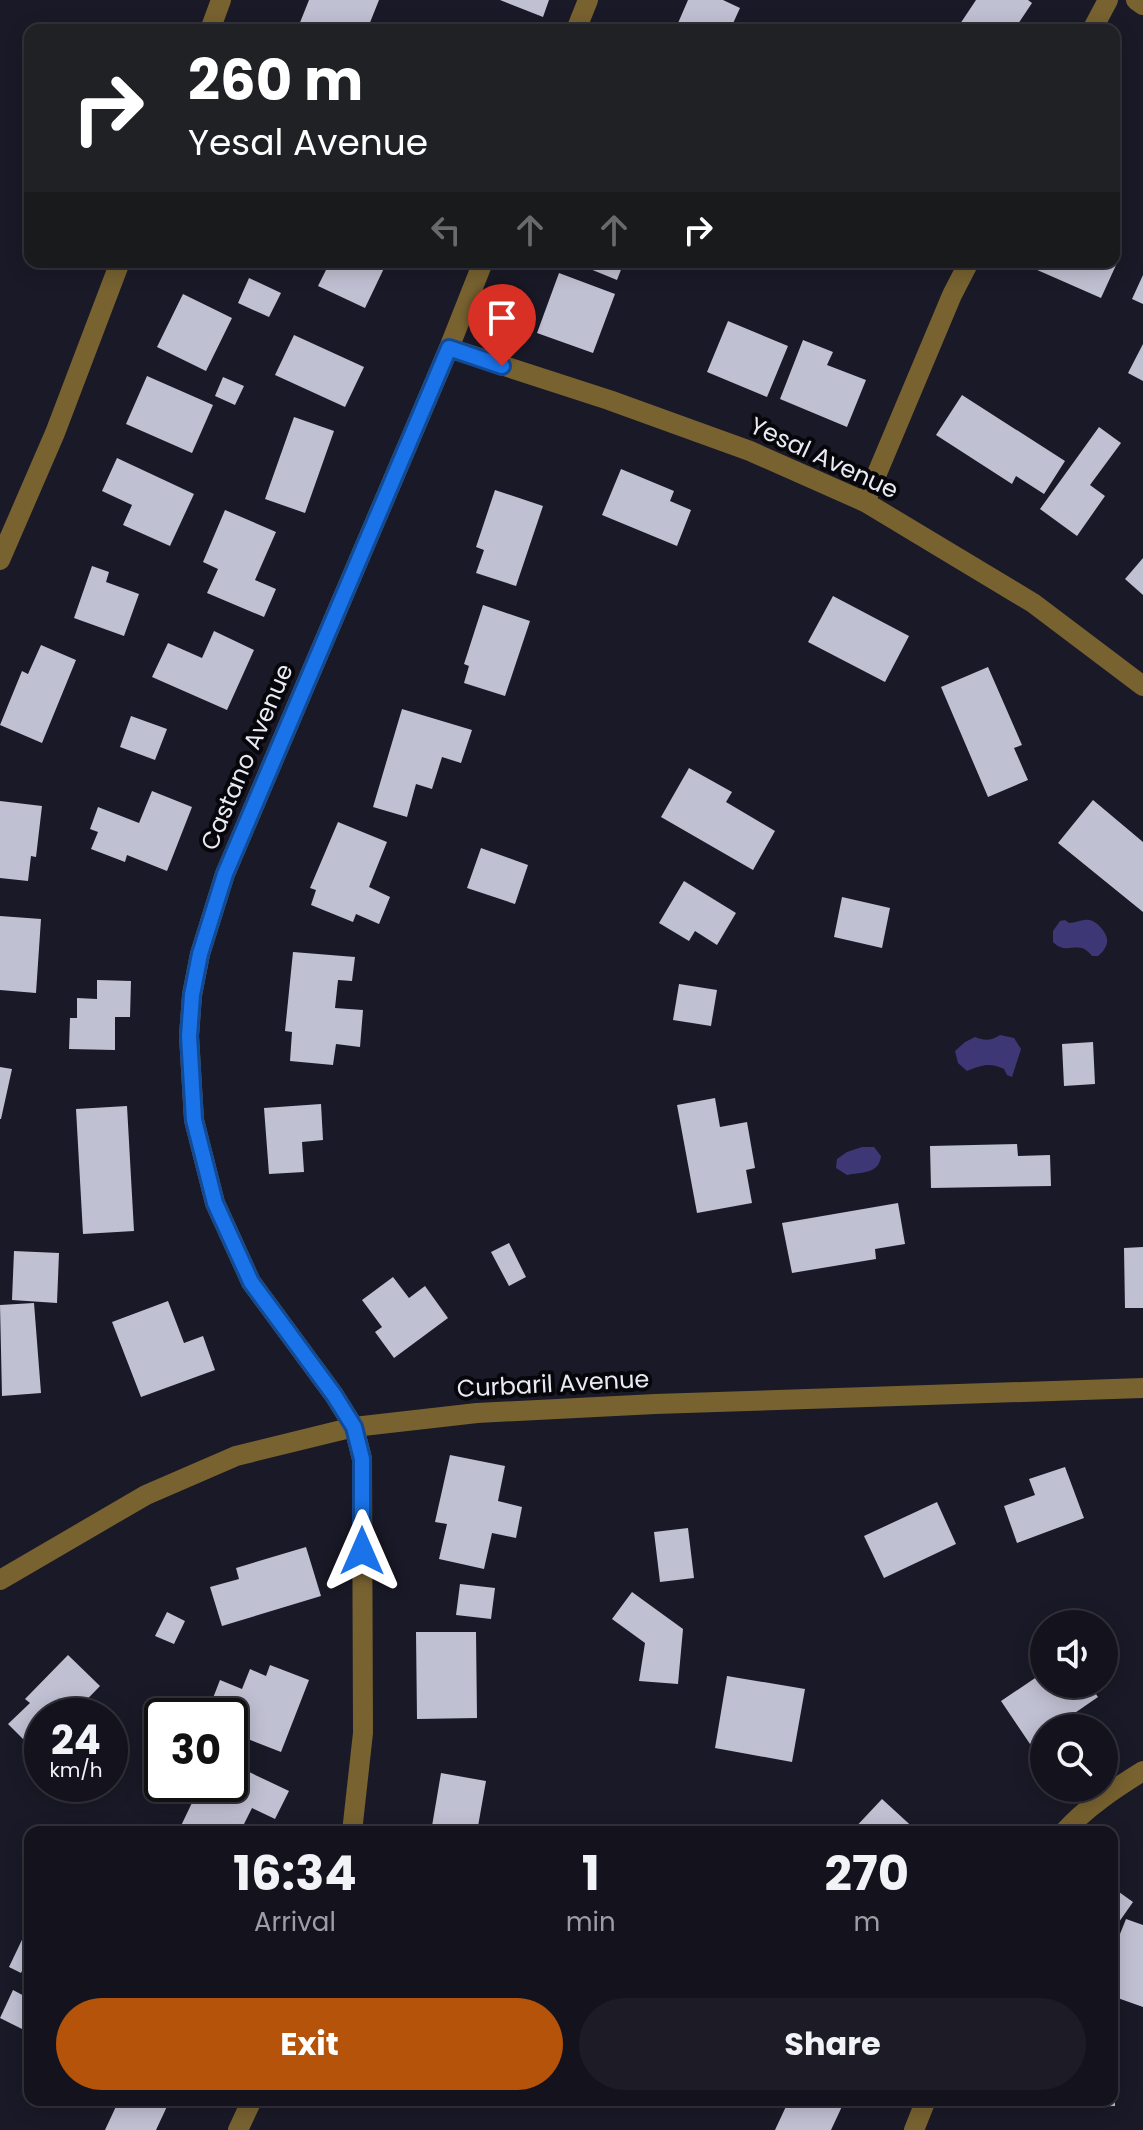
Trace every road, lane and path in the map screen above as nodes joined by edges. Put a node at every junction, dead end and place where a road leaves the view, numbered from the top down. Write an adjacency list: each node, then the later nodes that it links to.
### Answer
1 (221, 0): 6 (street)
2 (588, 0): 7 (street)
3 (1108, 0): 8 (street)
4 (1136, 0): 5 (street)
5 (1143, 5)
6 (212, 24)
7 (578, 24)
8 (1095, 24)
9 (118, 268): 14 (street)
10 (481, 268): 12 (street, Castano Avenue)
11 (966, 268): 13 (street)
12 (449, 348): 13 (street, Yesal Avenue); 17 (street, Castano Avenue)
13 (865, 502): 15 (street, Yesal Avenue)
14 (0, 560)
15 (1143, 686)
16 (1143, 1388): 17 (street, Curbaril Avenue)
17 (354, 1427): 18 (street, Curbaril Avenue); 20 (street, Castano Avenue)
18 (0, 1580)
19 (1143, 1771): 21 (street)
20 (353, 1826)
21 (1070, 1826)
22 (249, 2106): 24 (street)
23 (924, 2106): 25 (street)
24 (238, 2130)
25 (914, 2130)

